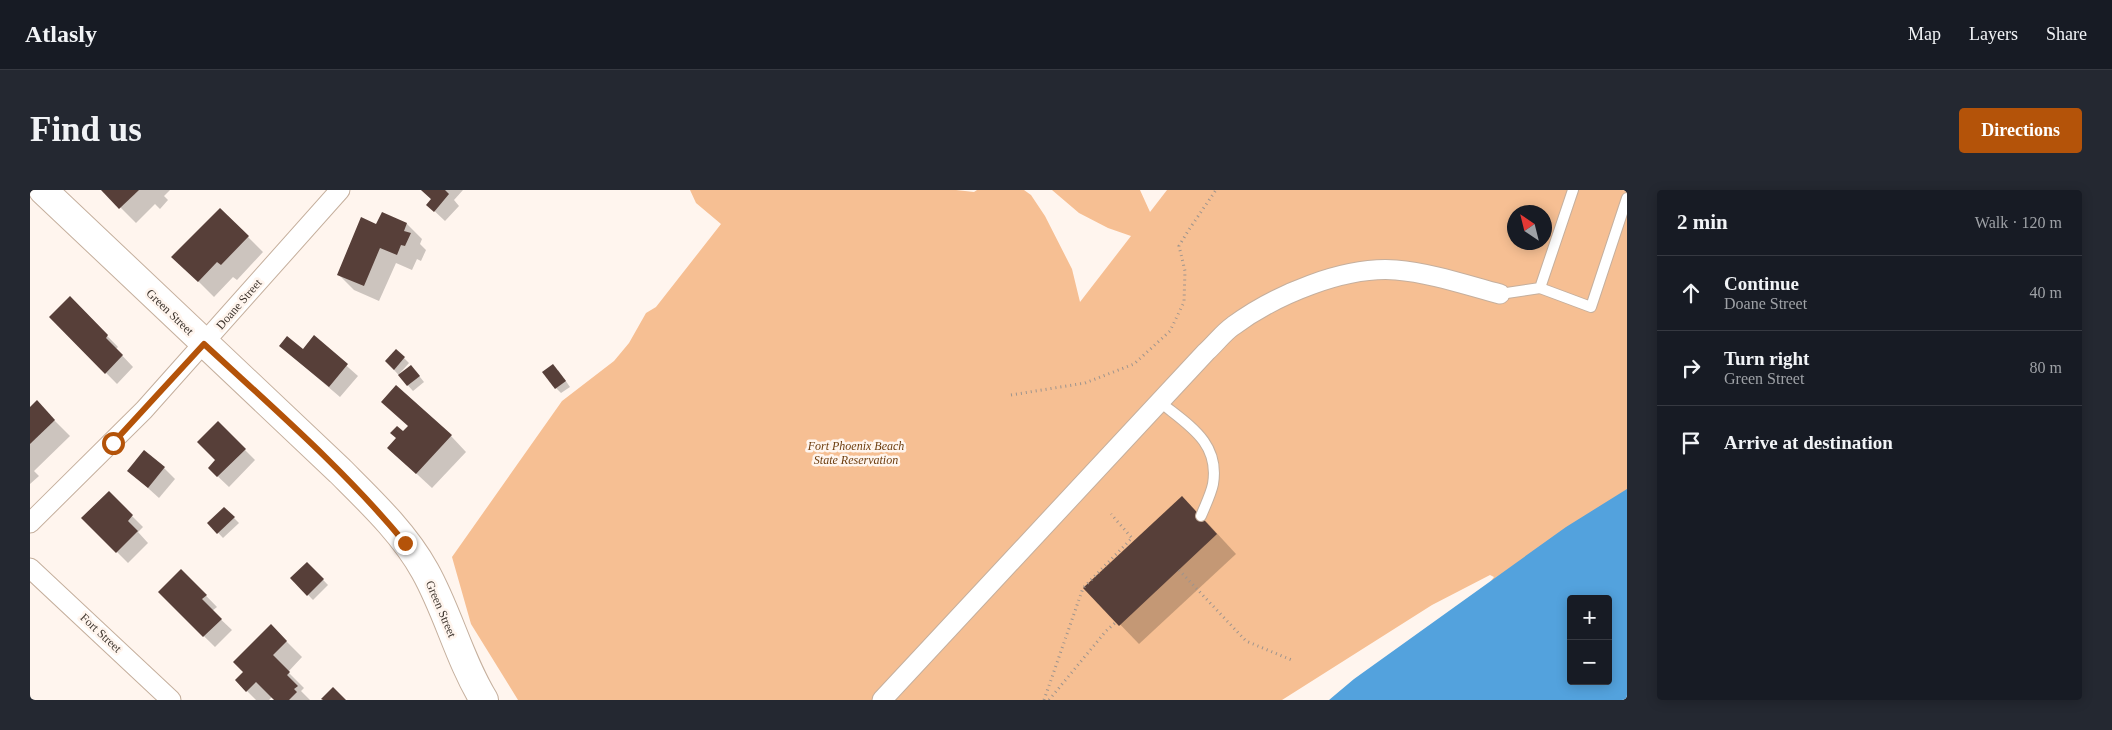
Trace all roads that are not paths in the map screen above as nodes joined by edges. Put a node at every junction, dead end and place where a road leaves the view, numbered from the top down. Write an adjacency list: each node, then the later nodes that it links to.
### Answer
1 (43, 190): 7 (main road, Green Street)
2 (340, 190): 7 (street, Doane Street)
3 (1573, 190): 5 (lane)
4 (1627, 198): 5 (lane)
5 (1540, 288): 6 (lane)
6 (1500, 294): 8 (street)
7 (204, 344): 10 (street, Doane Street); 13 (main road, Green Street)
8 (1160, 402): 9 (lane); 14 (street)
9 (1201, 516)
10 (30, 524)
11 (30, 568): 12 (street, Fort Street)
12 (171, 700)
13 (484, 700)
14 (882, 700)

